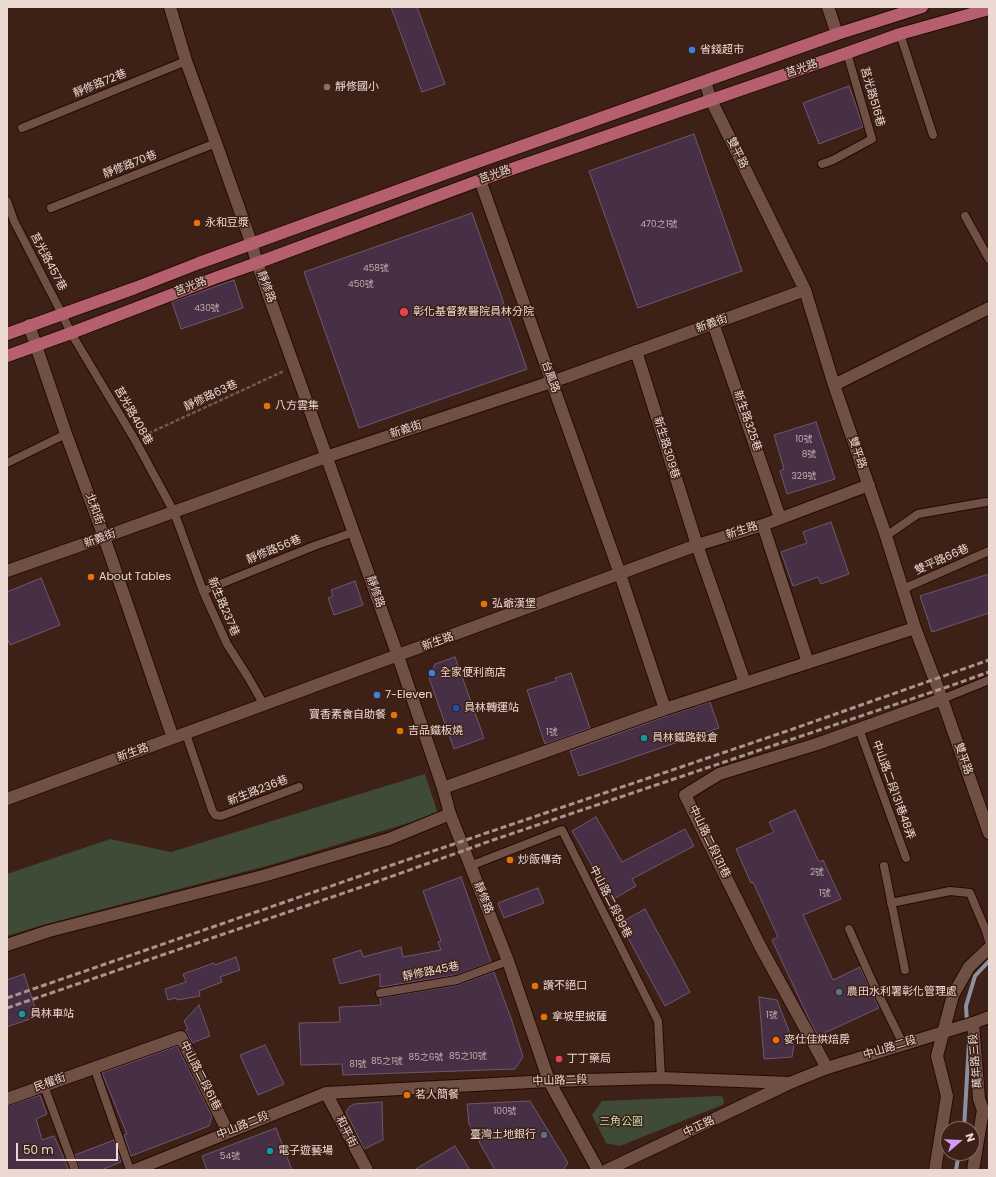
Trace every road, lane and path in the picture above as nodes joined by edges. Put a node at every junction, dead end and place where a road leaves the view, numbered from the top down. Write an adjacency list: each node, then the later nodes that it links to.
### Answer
1 (170, 7): 8 (street, 靜修路)
2 (828, 7): 5 (street)
3 (922, 7): 5 (main road, 莒光路)
4 (989, 9): 6 (main road, 莒光路)
5 (837, 34): 9 (main road, 莒光路)
6 (900, 34): 7 (main road, 莒光路); 12 (lane)
7 (847, 53): 10 (main road, 莒光路); 14 (lane, 莒光路516巷)
8 (186, 61): 11 (lane, 靜修路72巷); 13 (street, 靜修路)
9 (705, 82): 10 (street, 雙平路); 20 (main road, 莒光路)
10 (710, 100): 15 (main road, 莒光路); 23 (street, 雙平路)
11 (22, 128)
12 (933, 135)
13 (216, 143): 17 (lane, 靜修路70巷); 20 (street, 靜修路)
14 (822, 164)
15 (480, 180): 22 (main road, 莒光路); 34 (street, 台鳳路)
16 (7, 201): 19 (lane, 莒光路457巷)
17 (51, 208)
18 (965, 216): 21 (lane)
19 (10, 222): 25 (lane, 莒光路457巷)
20 (252, 244): 22 (street, 靜修路); 25 (main road, 莒光路)
21 (989, 259)
22 (257, 263): 28 (main road, 莒光路); 33 (street, 靜修路)
23 (805, 290): 26 (street, 新義街); 35 (street, 雙平路)
24 (989, 308): 35 (street)
25 (62, 314): 27 (main road, 莒光路); 28 (lane, 莒光路457巷)
26 (713, 323): 31 (street, 新義街); 43 (street, 新生路325巷)
27 (29, 325): 29 (main road, 莒光路); 30 (street, 北和街)
28 (71, 333): 30 (main road, 莒光路); 37 (lane, 莒光路408巷)
29 (7, 334)
30 (36, 346): 32 (main road, 莒光路); 36 (street, 北和街)
31 (636, 351): 34 (street, 新義街); 48 (street, 新生路309巷)
32 (7, 356)
33 (294, 366): 37 (path, 靜修路63巷); 38 (street, 靜修路)
34 (552, 382): 38 (street, 新義街); 51 (street, 台鳳路)
35 (834, 385): 40 (street, 雙平路)
36 (66, 434): 39 (lane); 47 (street, 北和街)
37 (135, 440): 42 (lane, 莒光路408巷)
38 (326, 457): 42 (street, 新義街); 45 (street, 靜修路)
39 (7, 463)
40 (869, 486): 43 (street, 新生路); 46 (street, 雙平路)
41 (986, 502): 46 (lane)
42 (174, 512): 47 (street, 新義街); 53 (lane, 新生路237巷)
43 (780, 518): 44 (street, 新生路)
44 (763, 525): 48 (street, 新生路); 56 (street)
45 (354, 532): 53 (lane, 靜修路56巷); 55 (street, 靜修路)
46 (886, 536): 52 (street, 雙平路)
47 (104, 538): 50 (street, 新義街); 64 (street, 北和街)
48 (697, 546): 51 (street, 新生路); 58 (street, 新生路309巷)
49 (989, 551): 52 (lane, 雙平路66巷)
50 (7, 571)
51 (620, 574): 55 (street, 新生路); 61 (street, 台鳳路)
52 (903, 589): 54 (street, 雙平路)
53 (203, 590): 60 (lane, 新生路237巷)
54 (915, 628): 56 (street); 59 (street, 雙平路)
55 (398, 656): 60 (street, 新生路); 66 (street, 靜修路)
56 (808, 663): 58 (street)
57 (989, 680): 59 (lane)
58 (745, 683): 61 (street)
59 (942, 700): 62 (street, 中山路二段131巷); 69 (street, 雙平路)
60 (264, 705): 63 (street, 新生路)
61 (666, 709): 66 (street)
62 (859, 729): 70 (lane, 中山路二段131巷48弄); 86 (street, 中山路二段131巷)
63 (186, 734): 64 (street, 新生路); 65 (lane, 新生路236巷)
64 (173, 738): 67 (street, 新生路)
65 (299, 787)
66 (443, 788): 68 (street, 靜修路)
67 (7, 799)
68 (450, 814): 71 (street, 靜修路); 76 (street)
69 (989, 832)
70 (906, 858)
71 (470, 866): 78 (street, 靜修路); 87 (lane, 中山路二段99巷)
72 (884, 866): 73 (lane)
73 (891, 903): 75 (lane); 79 (lane)
74 (848, 929): 84 (lane)
75 (989, 940)
76 (7, 945)
77 (989, 948): 83 (street)
78 (508, 961): 80 (lane, 靜修路45巷); 88 (street, 靜修路)
79 (905, 970)
80 (380, 993)
81 (989, 1017): 82 (street, 中山路二段)
82 (973, 1023): 83 (street, 中山路二段); 93 (street, 萬年路三段)
83 (943, 1032): 84 (street, 中山路二段); 103 (street)
84 (902, 1044): 86 (street, 中山路二段)
85 (94, 1068): 90 (street, 民權街); 95 (street, 中山路二段61巷); 98 (lane)
86 (827, 1068): 89 (street, 中山路二段)
87 (661, 1078): 88 (street, 中山路二段); 89 (street, 中山路二段)
88 (549, 1081): 91 (street, 中山路二段); 101 (street, 靜修路)
89 (790, 1083): 102 (street, 中正路)
90 (44, 1086): 92 (street, 民權街); 97 (lane)
91 (326, 1093): 95 (street, 中山路二段); 100 (street, 和平街)
92 (7, 1099)
93 (986, 1109): 94 (street); 104 (street, 萬年路三段)
94 (989, 1126)
95 (228, 1132): 96 (street, 中山路二段)
96 (154, 1167): 99 (street, 中山路二段)
97 (75, 1170)
98 (130, 1170)
99 (135, 1170)
100 (367, 1170)
101 (598, 1170)
102 (607, 1170)
103 (935, 1170)
104 (973, 1170)

